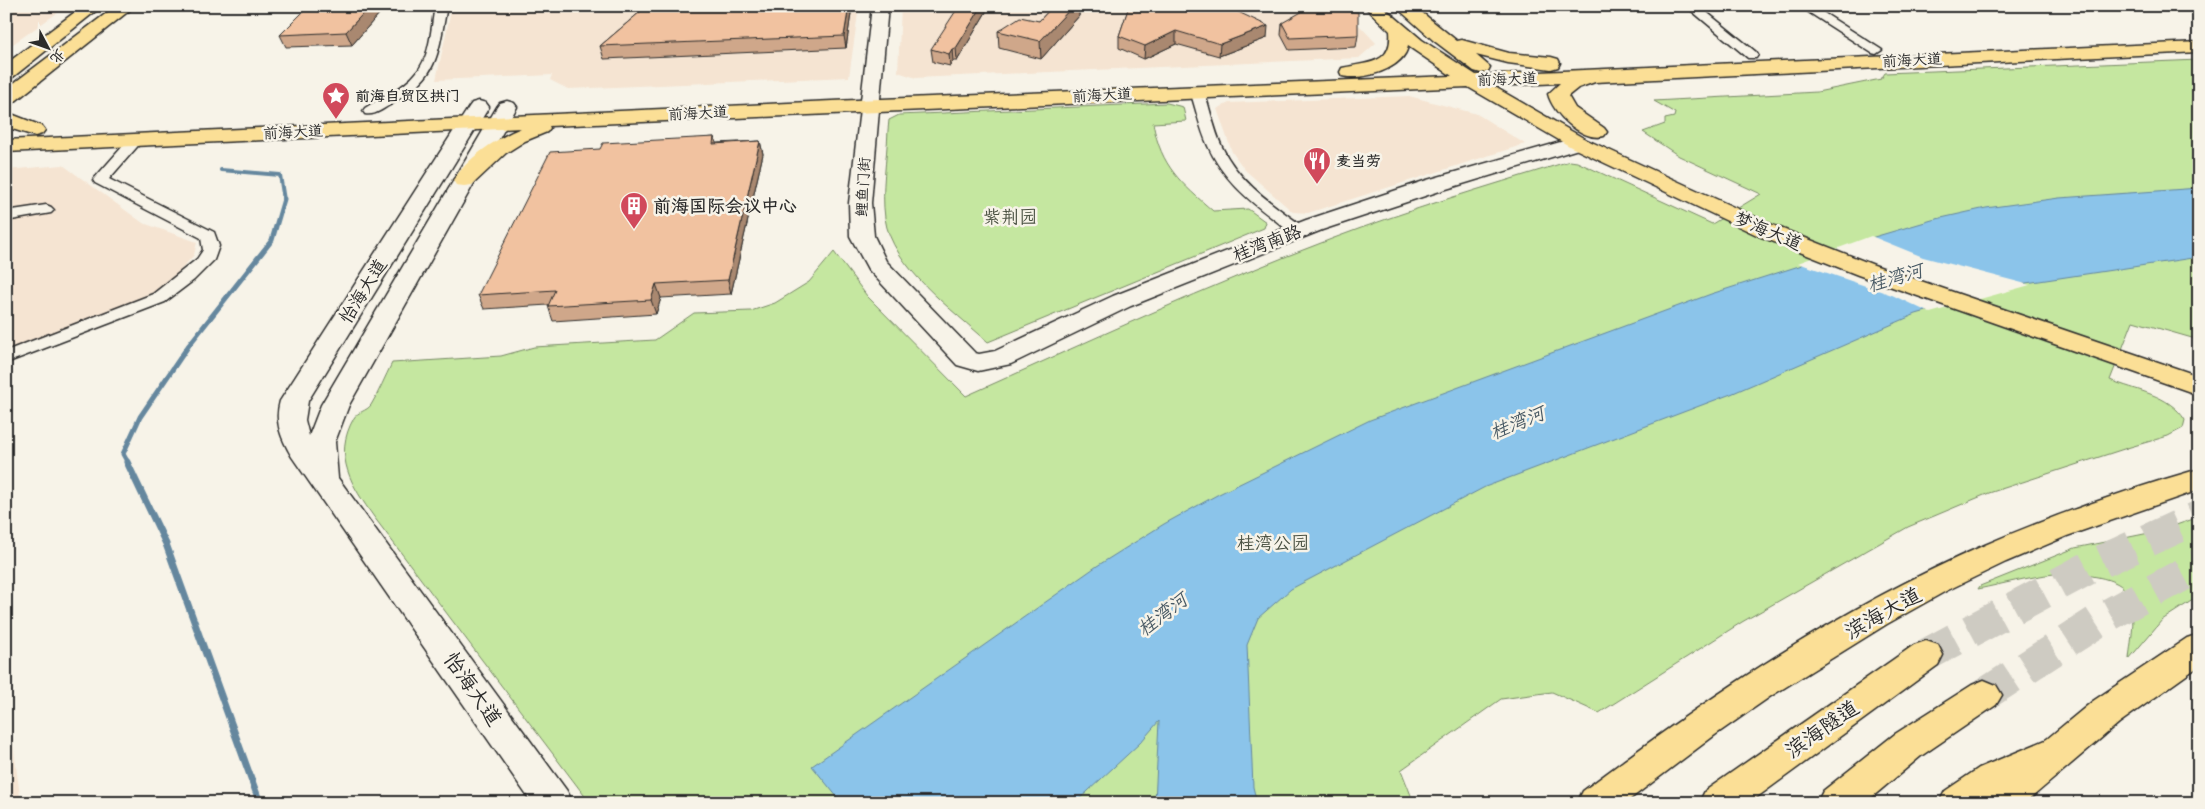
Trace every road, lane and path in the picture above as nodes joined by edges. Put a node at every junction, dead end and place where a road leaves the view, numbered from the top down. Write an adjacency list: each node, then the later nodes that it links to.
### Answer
1 (94, 6): 17 (main road)
2 (127, 6): 24 (main road)
3 (441, 6): 25 (street)
4 (880, 6): 23 (street, 鲤鱼门街)
5 (1372, 6): 9 (main road, 梦海大道)
6 (1404, 6): 11 (main road, 梦海大道)
7 (1692, 6): 14 (street)
8 (1805, 6): 13 (street)
9 (1399, 30): 16 (main road, 梦海大道); 20 (main road)
10 (2199, 35): 13 (main road, 前海大道)
11 (1439, 36): 15 (main road); 18 (main road, 梦海大道)
12 (2199, 47): 19 (main road, 前海大道)
13 (1876, 50): 14 (main road, 前海大道)
14 (1752, 55): 15 (main road, 前海大道)
15 (1568, 64): 18 (main road, 前海大道)
16 (1450, 68): 18 (main road, 梦海大道); 20 (main road, 前海大道)
17 (6, 72)
18 (1476, 74): 20 (main road, 前海大道); 21 (main road, 前海大道); 29 (main road, 梦海大道)
19 (1600, 76): 21 (main road, 前海大道); 31 (main road)
20 (1354, 79): 22 (main road, 前海大道); 23 (main road, 前海大道); 29 (main road)
21 (1502, 79): 31 (main road, 梦海大道)
22 (1197, 91): 23 (main road, 前海大道); 37 (street)
23 (870, 98): 26 (main road, 前海大道); 28 (main road, 前海大道); 39 (street, 鲤鱼门街)
24 (6, 99)
25 (370, 111): 26 (main road, 前海大道); 30 (main road, 前海大道)
26 (487, 115): 28 (main road, 前海大道); 32 (main road, 前海大道); 34 (street, 怡海大道); 44 (street, 怡海大道)
27 (6, 118): 30 (main road)
28 (595, 118): 34 (main road)
29 (1547, 127): 31 (main road, 梦海大道)
30 (35, 130): 33 (main road, 前海大道)
31 (1587, 138): 37 (street, 桂湾南路); 40 (main road, 梦海大道)
32 (136, 140): 33 (main road, 前海大道); 38 (street)
33 (6, 142)
34 (464, 180): 44 (street, 怡海大道)
35 (46, 210): 36 (street)
36 (6, 216)
37 (1299, 231): 39 (street, 桂湾南路)
38 (6, 357)
39 (966, 359)
40 (2161, 367): 41 (main road, 梦海大道); 42 (main road, 梦海大道); 43 (main road)
41 (2199, 368)
42 (2199, 386)
43 (2199, 398)
44 (323, 478): 50 (street, 怡海大道)
45 (2191, 484): 51 (main road, 滨海大道)
46 (2199, 648): 49 (main road)
47 (1926, 655): 52 (main road, 滨海隧道)
48 (1984, 695): 53 (main road)
49 (2060, 750): 54 (main road); 55 (main road)
50 (554, 803)
51 (1596, 803)
52 (1718, 803)
53 (1836, 803)
54 (1958, 803)
55 (1997, 803)

